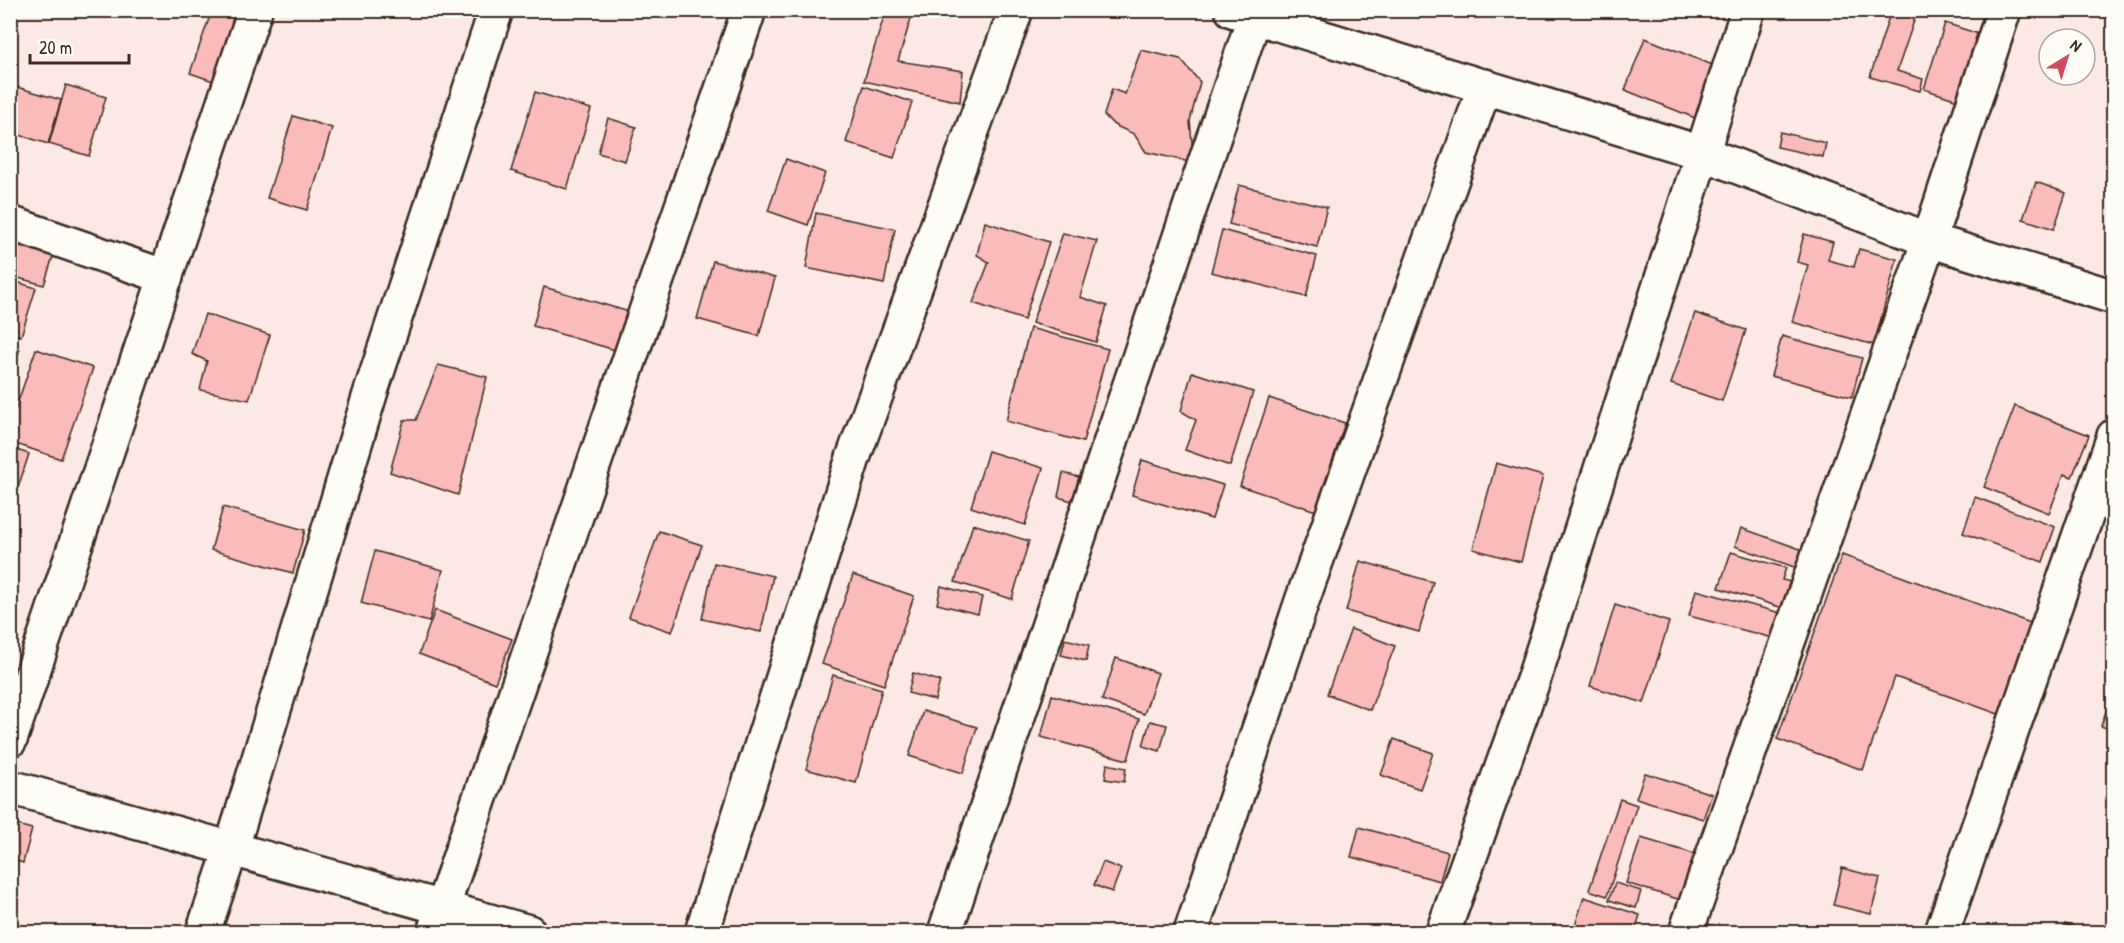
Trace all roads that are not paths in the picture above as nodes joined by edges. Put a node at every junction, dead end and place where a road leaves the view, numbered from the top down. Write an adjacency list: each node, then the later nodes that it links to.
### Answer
1 (255, 10): 12 (street)
2 (496, 10): 17 (street)
3 (749, 10): 18 (street)
4 (1016, 10): 21 (street)
5 (1748, 10): 9 (street)
6 (2004, 10): 11 (street)
7 (1243, 14): 8 (street); 22 (street)
8 (1485, 86): 9 (street); 23 (street)
9 (1702, 153): 11 (street); 24 (street)
10 (10, 223): 12 (street)
11 (1929, 240): 13 (street); 25 (street)
12 (166, 278): 15 (street)
13 (2114, 297)
14 (2114, 436): 26 (street)
15 (10, 740)
16 (10, 787): 17 (street)
17 (232, 848): 18 (street); 19 (street)
18 (438, 920): 20 (street)
19 (203, 933)
20 (529, 933)
21 (702, 933)
22 (945, 933)
23 (1191, 933)
24 (1443, 933)
25 (1686, 933)
26 (1942, 933)

